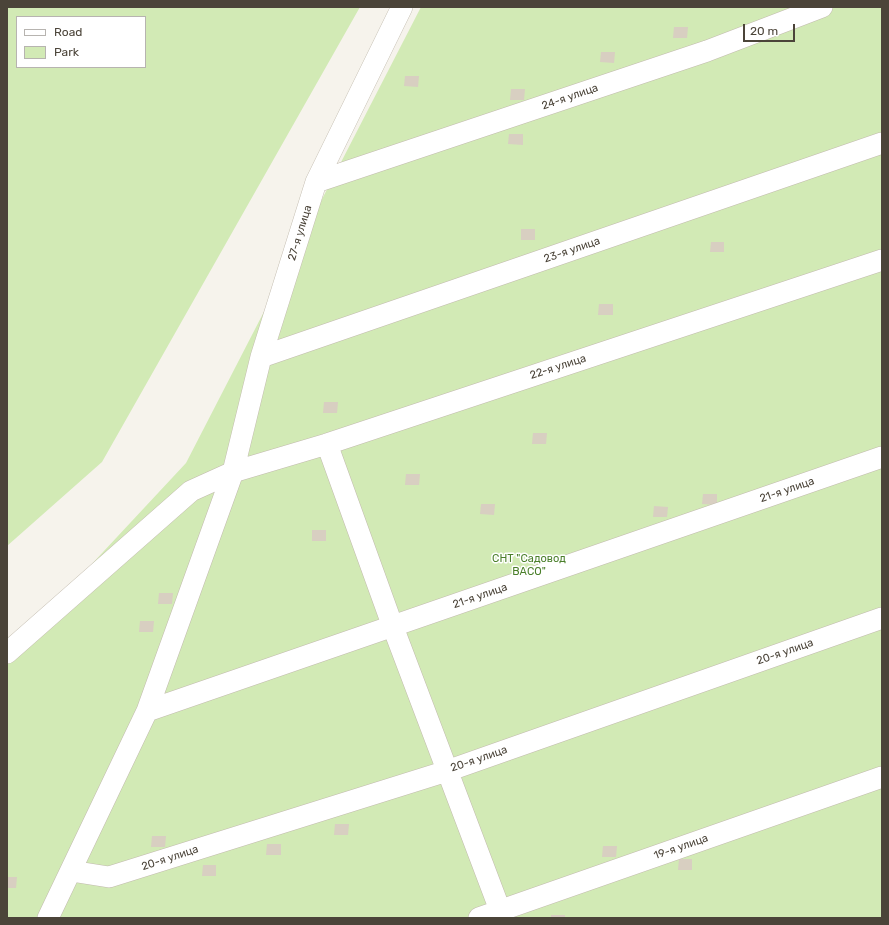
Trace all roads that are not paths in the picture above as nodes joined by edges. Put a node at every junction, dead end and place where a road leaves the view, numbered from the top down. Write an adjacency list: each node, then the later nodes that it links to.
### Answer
1 (402, 7): 4 (street, 27-я улица)
2 (822, 7): 4 (street, 24-я улица)
3 (882, 143): 6 (street, 23-я улица)
4 (316, 182): 6 (street, 27-я улица)
5 (882, 260): 7 (street, 22-я улица)
6 (261, 357): 9 (street, 27-я улица)
7 (327, 444): 9 (street, 22-я улица); 11 (street)
8 (882, 457): 11 (street, 21-я улица)
9 (234, 472): 12 (street, 22-я улица); 13 (street, 27-я улица)
10 (882, 618): 14 (street, 20-я улица)
11 (393, 627): 13 (street, 21-я улица); 14 (street)
12 (7, 653)
13 (147, 711): 16 (street, 27-я улица)
14 (447, 770): 16 (street, 20-я улица); 17 (street)
15 (882, 777): 17 (street, 19-я улица)
16 (71, 871): 18 (street, 27-я улица)
17 (502, 914): 19 (street, 19-я улица)
18 (48, 918)
19 (479, 918)

